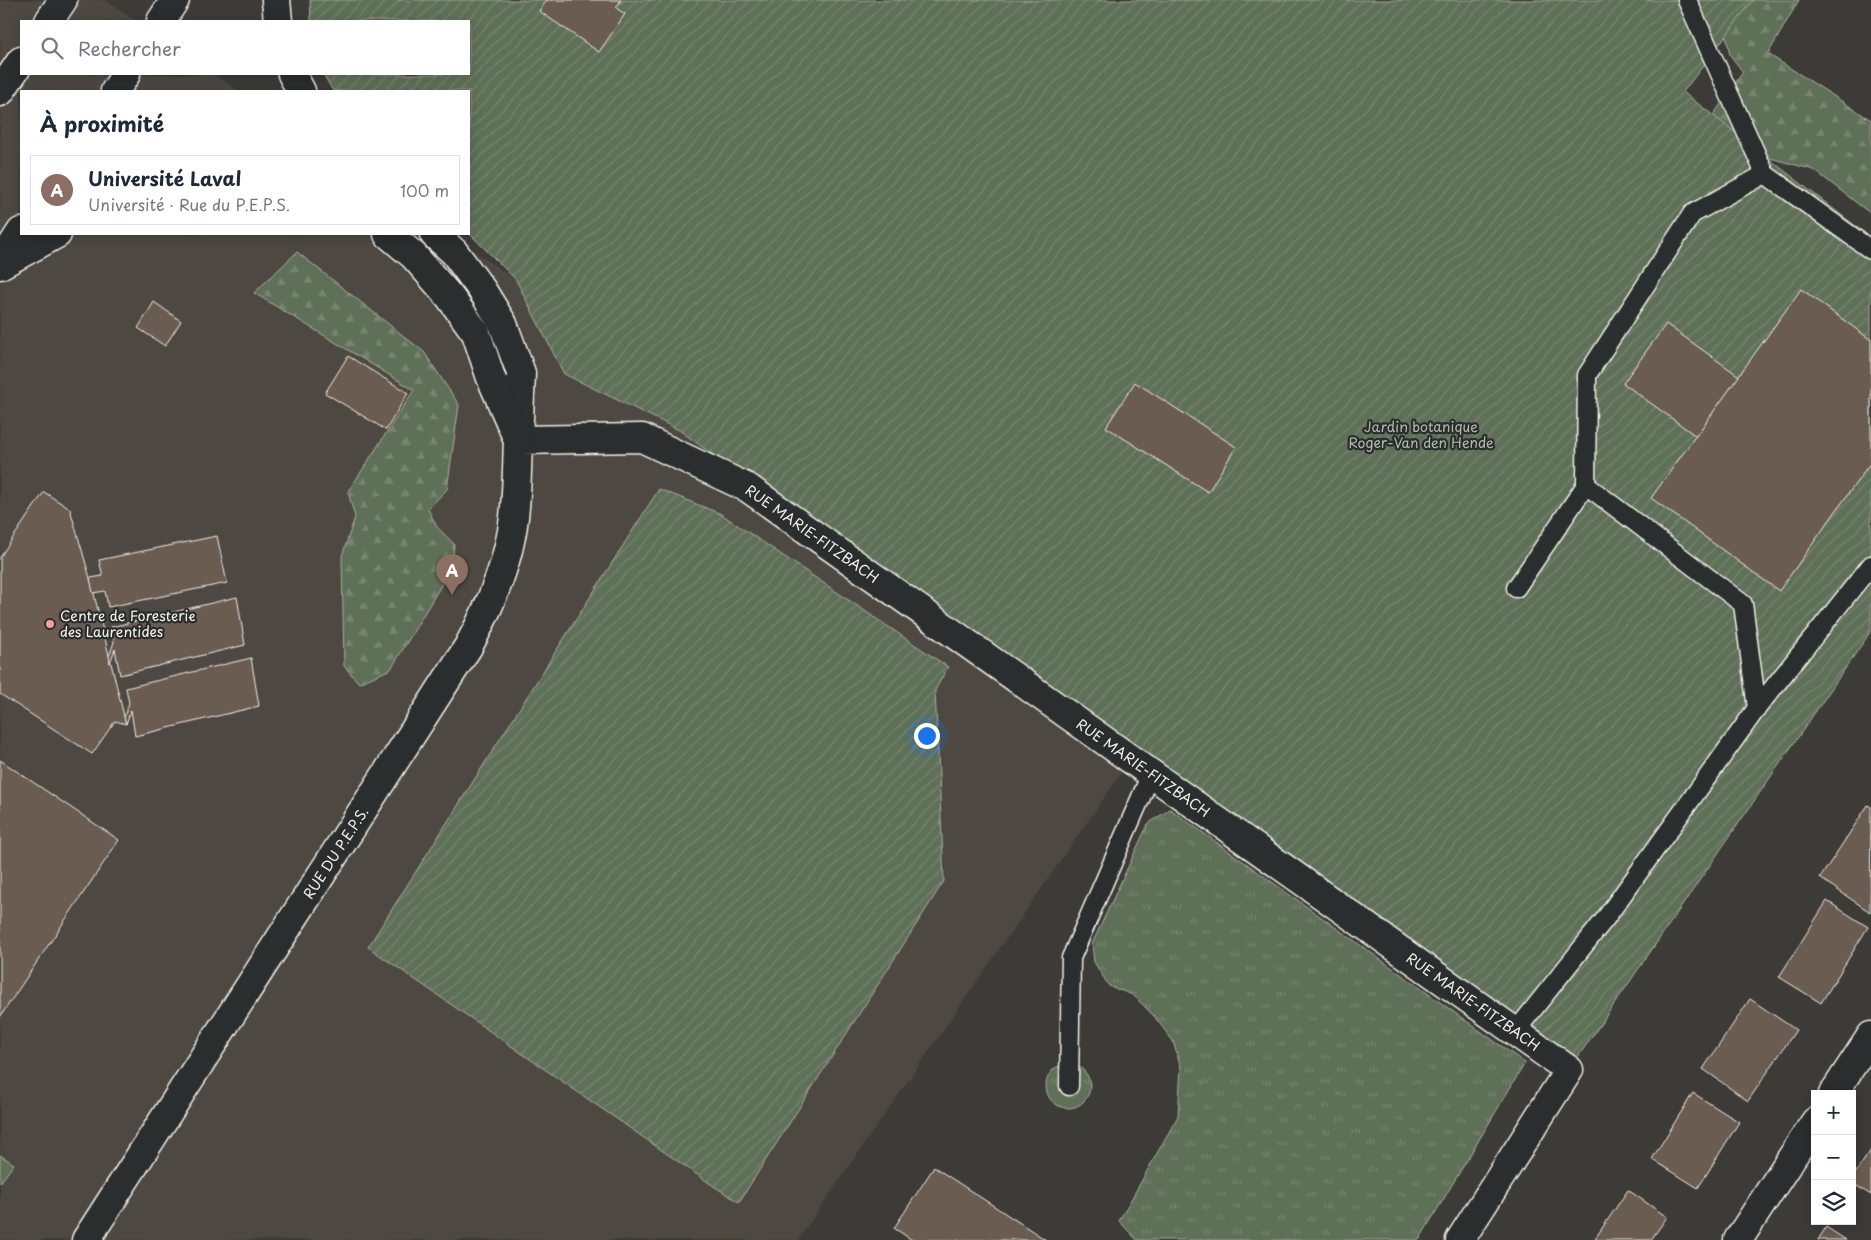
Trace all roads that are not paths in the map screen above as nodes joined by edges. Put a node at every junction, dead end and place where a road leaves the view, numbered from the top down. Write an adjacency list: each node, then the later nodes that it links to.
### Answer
1 (63, 0): 5 (main road)
2 (175, 0): 6 (main road)
3 (276, 0): 7 (main road)
4 (1687, 0): 14 (lane)
5 (49, 20)
6 (162, 20)
7 (278, 20)
8 (20, 62): 13 (main road)
9 (125, 75): 11 (main road)
10 (293, 75): 12 (main road)
11 (116, 90)
12 (300, 90)
13 (0, 92)
14 (1765, 174): 19 (lane); 22 (lane)
15 (20, 234): 20 (main road)
16 (55, 235): 20 (main road)
17 (389, 235): 21 (main road)
18 (435, 235): 21 (main road, RUE DU P.E.P.S.)
19 (1871, 250)
20 (0, 264)
21 (518, 440): 26 (main road, RUE MARIE-FITZBACH); 32 (main road, RUE DU P.E.P.S.)
22 (1586, 485): 24 (lane); 25 (lane)
23 (1871, 565): 25 (lane)
24 (1516, 588)
25 (1757, 708): 27 (lane)
26 (1151, 774): 27 (main road, RUE MARIE-FITZBACH); 29 (lane)
27 (1516, 1032): 33 (main road, RUE MARIE-FITZBACH)
28 (1871, 1036): 30 (main road)
29 (1069, 1086)
30 (1836, 1090)
31 (1811, 1128): 34 (main road)
32 (86, 1240)
33 (1460, 1240)
34 (1738, 1240)

